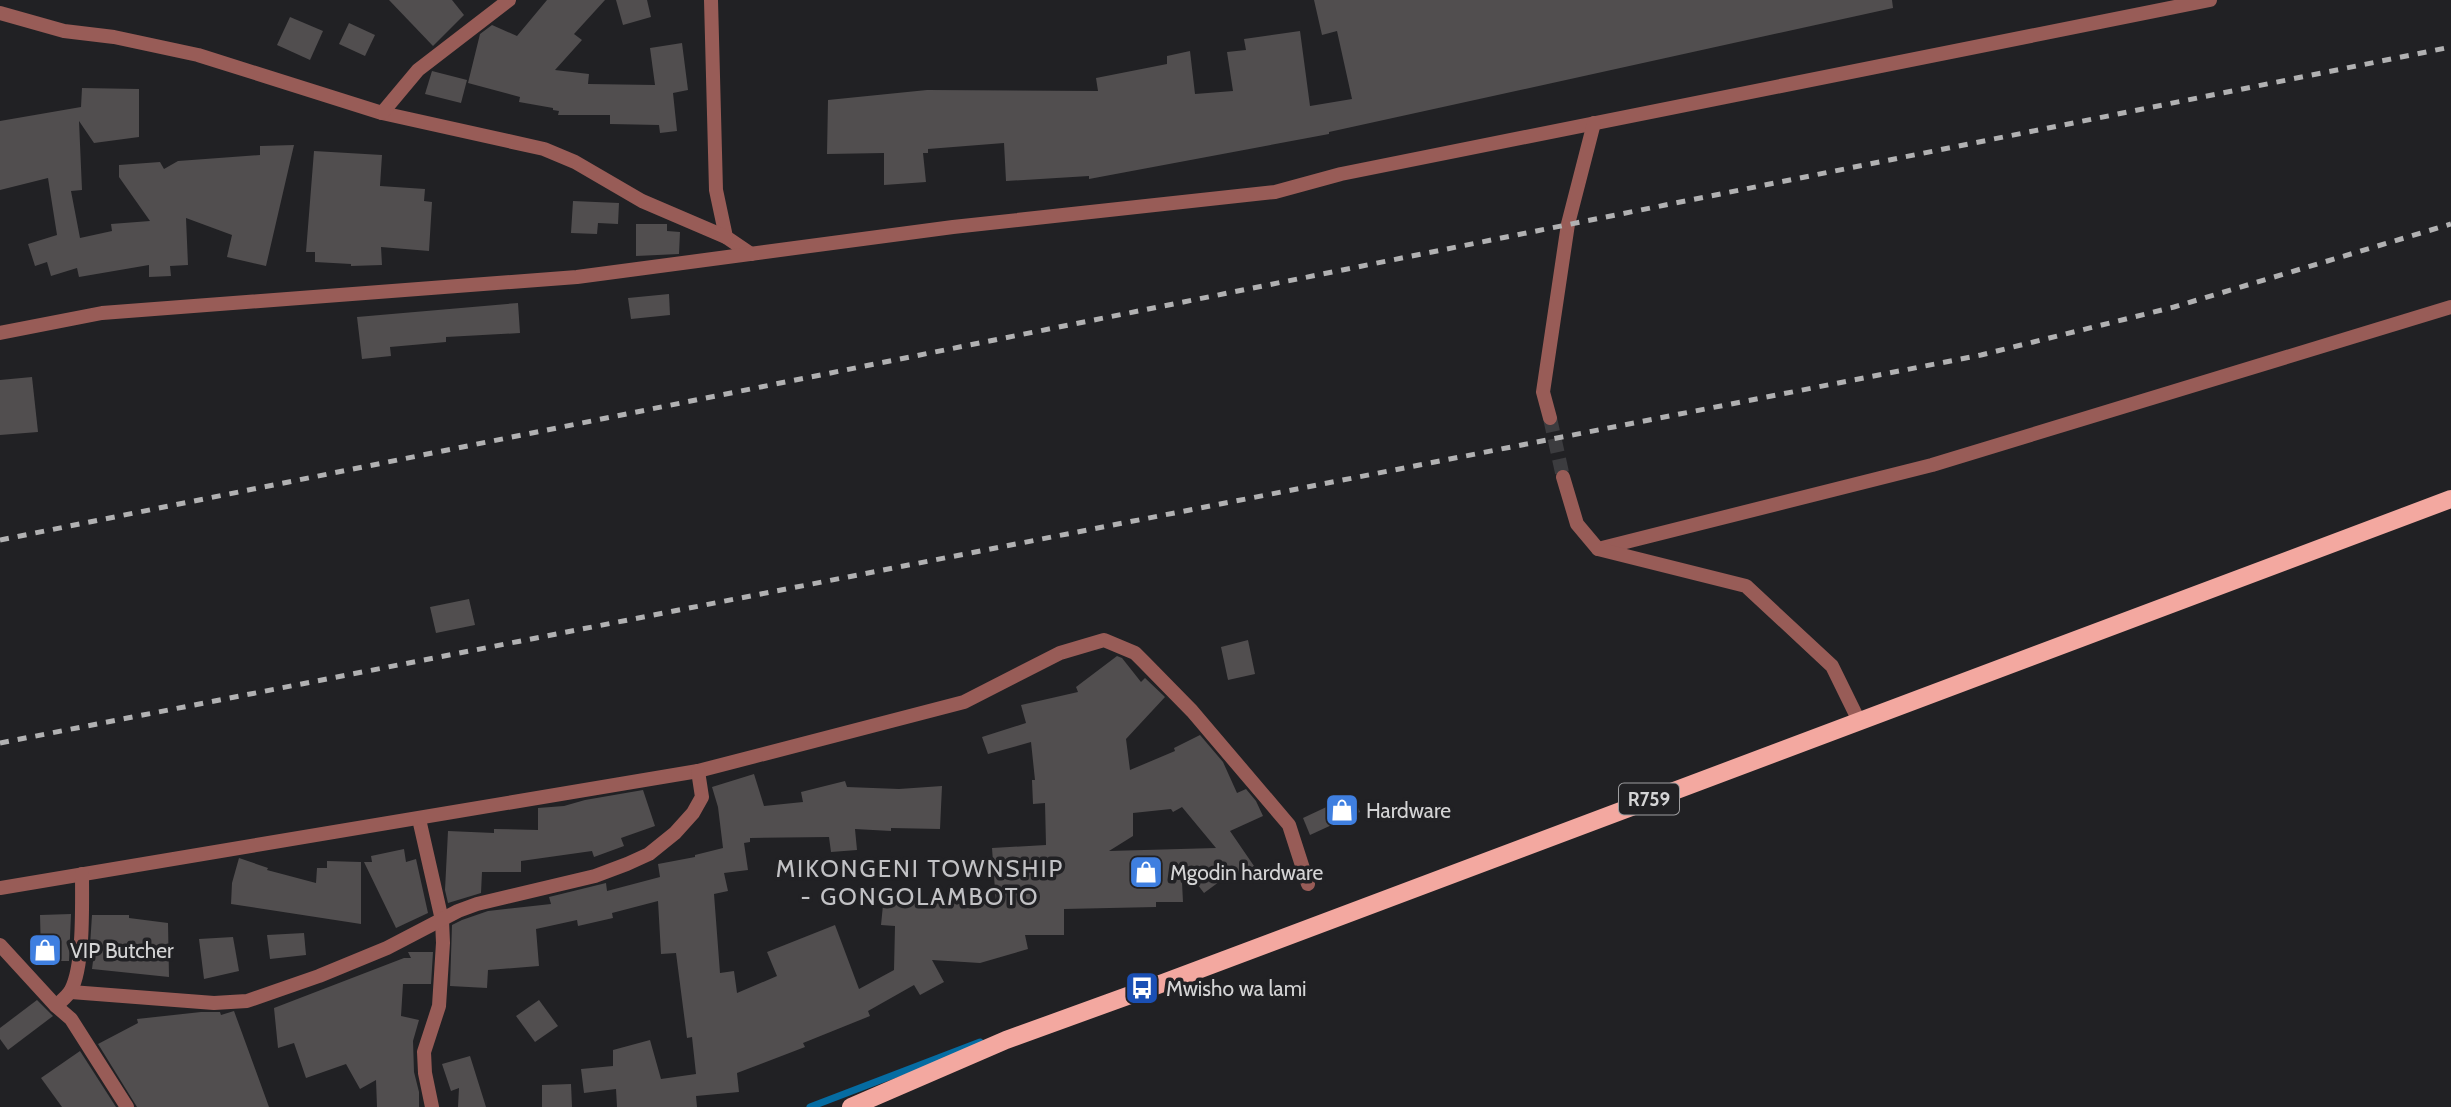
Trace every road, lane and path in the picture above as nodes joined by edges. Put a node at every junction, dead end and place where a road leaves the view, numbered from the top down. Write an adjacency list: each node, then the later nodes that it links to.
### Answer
1 (509, 0): 5 (street)
2 (711, 0): 7 (street)
3 (2210, 0): 6 (street)
4 (0, 12): 5 (street)
5 (382, 113): 7 (street)
6 (1594, 123): 8 (street); 11 (street)
7 (726, 237): 8 (street)
8 (751, 254): 10 (street)
9 (2451, 307): 14 (street)
10 (0, 333)
11 (1550, 418)
12 (1563, 477): 14 (street)
13 (2451, 499): 15 (main road, R759)
14 (1598, 549): 15 (street)
15 (1859, 721): 27 (main road, R759)
16 (698, 771): 17 (street); 19 (street); 21 (street)
17 (419, 819): 18 (street); 21 (street)
18 (82, 874): 20 (street); 23 (street)
19 (1308, 884)
20 (0, 888)
21 (442, 920): 23 (street); 26 (street)
22 (0, 945): 24 (street)
23 (71, 992): 24 (street)
24 (56, 1006): 25 (street)
25 (127, 1107)
26 (432, 1107)
27 (850, 1107)

